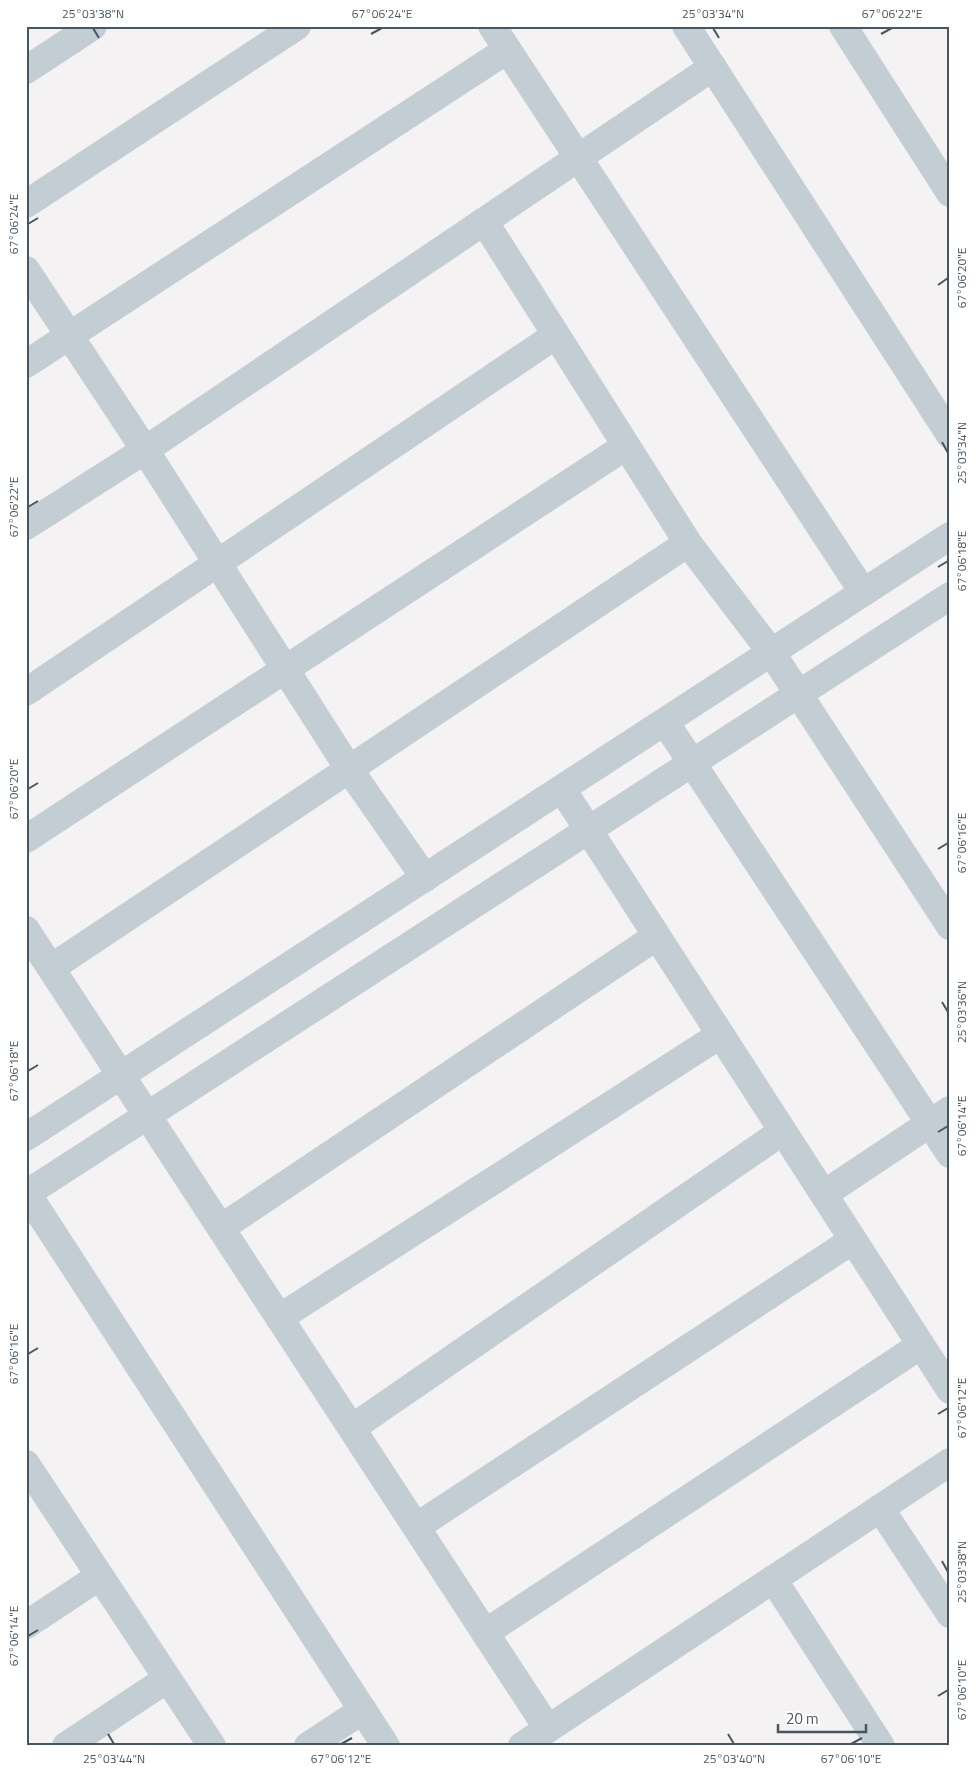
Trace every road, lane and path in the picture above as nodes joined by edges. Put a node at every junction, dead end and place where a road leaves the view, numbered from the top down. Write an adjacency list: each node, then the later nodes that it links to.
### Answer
1 (93, 26): 8 (street)
2 (297, 26): 11 (street)
3 (492, 26): 6 (street)
4 (686, 26): 7 (street)
5 (843, 26): 10 (street)
6 (507, 50): 9 (street); 14 (street)
7 (713, 67): 9 (street); 17 (street)
8 (26, 70)
9 (578, 158): 12 (street); 24 (street)
10 (950, 193)
11 (26, 204)
12 (484, 221): 15 (street); 19 (street)
13 (26, 270): 14 (street)
14 (69, 335): 16 (street); 19 (street)
15 (556, 335): 18 (street); 23 (street)
16 (26, 364)
17 (950, 435)
18 (626, 446): 22 (street); 27 (street)
19 (145, 450): 20 (street); 23 (street)
20 (26, 526)
21 (950, 536): 24 (street)
22 (688, 543): 26 (street); 32 (street)
23 (217, 563): 27 (street); 28 (street)
24 (864, 592): 26 (street)
25 (950, 596): 29 (street)
26 (771, 652): 29 (street); 30 (street)
27 (285, 669): 32 (street); 35 (street)
28 (26, 692)
29 (799, 694): 31 (street); 37 (street)
30 (665, 722): 31 (street); 33 (street)
31 (692, 763): 34 (street); 45 (street)
32 (349, 769): 36 (street); 41 (street)
33 (562, 789): 34 (street); 36 (street)
34 (588, 830): 40 (street); 44 (street)
35 (26, 839)
36 (425, 878): 43 (street)
37 (940, 891): 38 (street)
38 (950, 926)
39 (26, 930): 41 (street)
40 (657, 936): 42 (street); 51 (street)
41 (51, 968): 43 (street)
42 (720, 1035): 46 (street); 53 (street)
43 (121, 1076): 44 (street); 47 (street)
44 (147, 1115): 49 (street); 51 (street)
45 (940, 1117): 48 (street); 50 (street)
46 (783, 1132): 50 (street); 56 (street)
47 (26, 1137)
48 (950, 1154)
49 (26, 1193): 67 (street)
50 (824, 1194): 52 (street)
51 (221, 1228): 53 (street)
52 (853, 1240): 54 (street); 60 (street)
53 (279, 1318): 56 (street)
54 (921, 1345): 55 (street); 65 (street)
55 (950, 1390)
56 (352, 1428): 60 (street)
57 (950, 1462): 59 (street)
58 (29, 1476): 61 (street)
59 (880, 1508): 62 (street); 63 (street)
60 (416, 1527): 65 (street)
61 (100, 1576): 64 (street); 66 (street)
62 (773, 1579): 68 (street); 74 (street)
63 (950, 1614)
64 (26, 1625)
65 (486, 1633): 68 (street)
66 (167, 1679): 69 (street); 70 (street)
67 (363, 1710): 71 (street); 72 (street)
68 (548, 1729): 73 (street)
69 (66, 1746)
70 (212, 1746)
71 (308, 1746)
72 (386, 1746)
73 (522, 1746)
74 (881, 1746)

